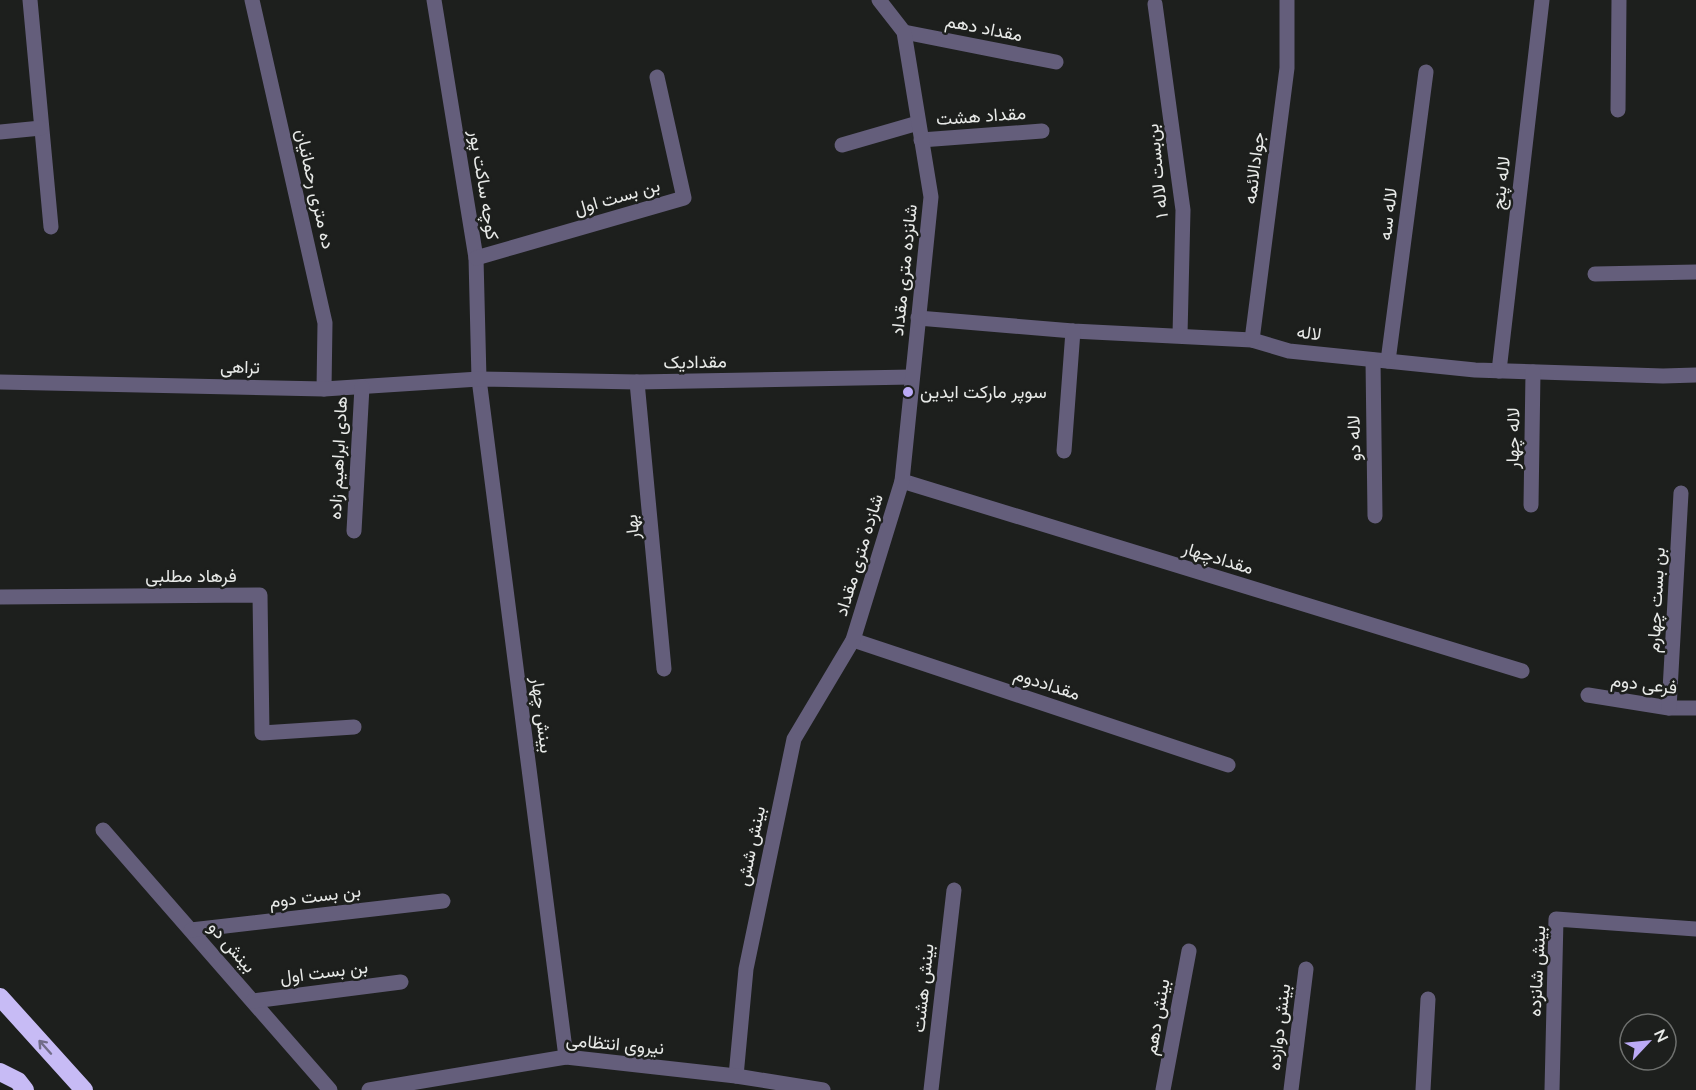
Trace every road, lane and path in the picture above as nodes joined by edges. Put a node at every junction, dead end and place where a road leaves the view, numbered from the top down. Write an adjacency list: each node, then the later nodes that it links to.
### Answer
1 (30, 0): 15 (street)
2 (252, 0): 37 (street, ده متری رحمانیان)
3 (434, 0): 21 (street, کوچه ساکت پور)
4 (879, 0): 9 (street, شانزده متری مقداد)
5 (1287, 0): 27 (street, جوادالائمه)
6 (1542, 0): 29 (street, لاله پنج)
7 (1619, 0): 13 (street)
8 (1155, 4): 26 (street, بن‌بست لاله ۱)
9 (904, 32): 10 (street, مقداد دهم); 14 (street, شانزده متری مقداد)
10 (1056, 62)
11 (1426, 72): 28 (street, لاله سه)
12 (657, 77): 21 (street, بن بست اول)
13 (1618, 110)
14 (918, 123): 18 (street, شانزده متری مقداد); 19 (street)
15 (41, 128): 17 (street); 20 (street)
16 (1042, 131): 18 (street, مقداد هشت)
17 (0, 132)
18 (921, 140): 24 (street, شانزده متری مقداد)
19 (842, 145)
20 (51, 227)
21 (476, 258): 33 (street, کوچه ساکت پور)
22 (1696, 272): 23 (street)
23 (1594, 274)
24 (918, 318): 25 (street, لاله); 32 (street, شانزده متری مقداد)
25 (1073, 331): 26 (street, لاله); 38 (street)
26 (1180, 335): 27 (street, لاله)
27 (1252, 340): 28 (street, لاله)
28 (1381, 361): 29 (street, لاله); 42 (street, لاله دو)
29 (1498, 371): 30 (street, لاله)
30 (1533, 372): 31 (street, لاله); 41 (street, لاله چهار)
31 (1696, 375)
32 (912, 377): 35 (street, مقدادیک); 39 (street, شانزده متری مقداد)
33 (479, 379): 35 (street, مقدادیک); 36 (street, تراهی); 64 (street, بینش چهار)
34 (0, 382): 37 (street, تراهی)
35 (637, 382): 46 (street, بهار)
36 (362, 387): 37 (street, تراهی); 43 (street, هادی ابراهیم زاده)
37 (324, 389)
38 (1064, 451)
39 (902, 481): 45 (street, شازده متری مقداد); 47 (street, مقدادچهار)
40 (1681, 493): 49 (street, بن بست چهارم)
41 (1531, 505)
42 (1375, 516)
43 (354, 531)
44 (0, 597): 51 (street, فرهاد مطلبی)
45 (853, 640): 52 (street, مقداددوم); 66 (street, بینش شش)
46 (664, 669)
47 (1522, 671)
48 (1588, 695): 49 (street, فرعی دوم)
49 (1669, 708): 50 (street, فرعی دوم)
50 (1696, 708)
51 (354, 727)
52 (1228, 765)
53 (104, 830): 57 (street, بینش دو)
54 (954, 890): 72 (street, بینش هشت)
55 (443, 901): 57 (street, بن بست دوم)
56 (1696, 929): 76 (street, بینش شانزده)
57 (191, 930): 63 (street, بینش دو)
58 (1189, 951): 73 (street, بینش دهم)
59 (1306, 969): 74 (street, بینش دوازده)
60 (401, 982): 63 (street, بن بست اول)
61 (0, 997): 68 (highway, one-way to 61)
62 (1428, 999): 75 (street)
63 (253, 1001): 69 (street, بینش دو)
64 (566, 1057): 66 (street, نیروی انتظامی); 70 (street, نیروی انتظامی)
65 (0, 1072): 67 (highway)
66 (736, 1076): 71 (street, نیروی انتظامی)
67 (25, 1090)
68 (84, 1090)
69 (330, 1090)
70 (369, 1090)
71 (815, 1090)
72 (931, 1090)
73 (1163, 1090)
74 (1291, 1090)
75 (1423, 1090)
76 (1552, 1090)

